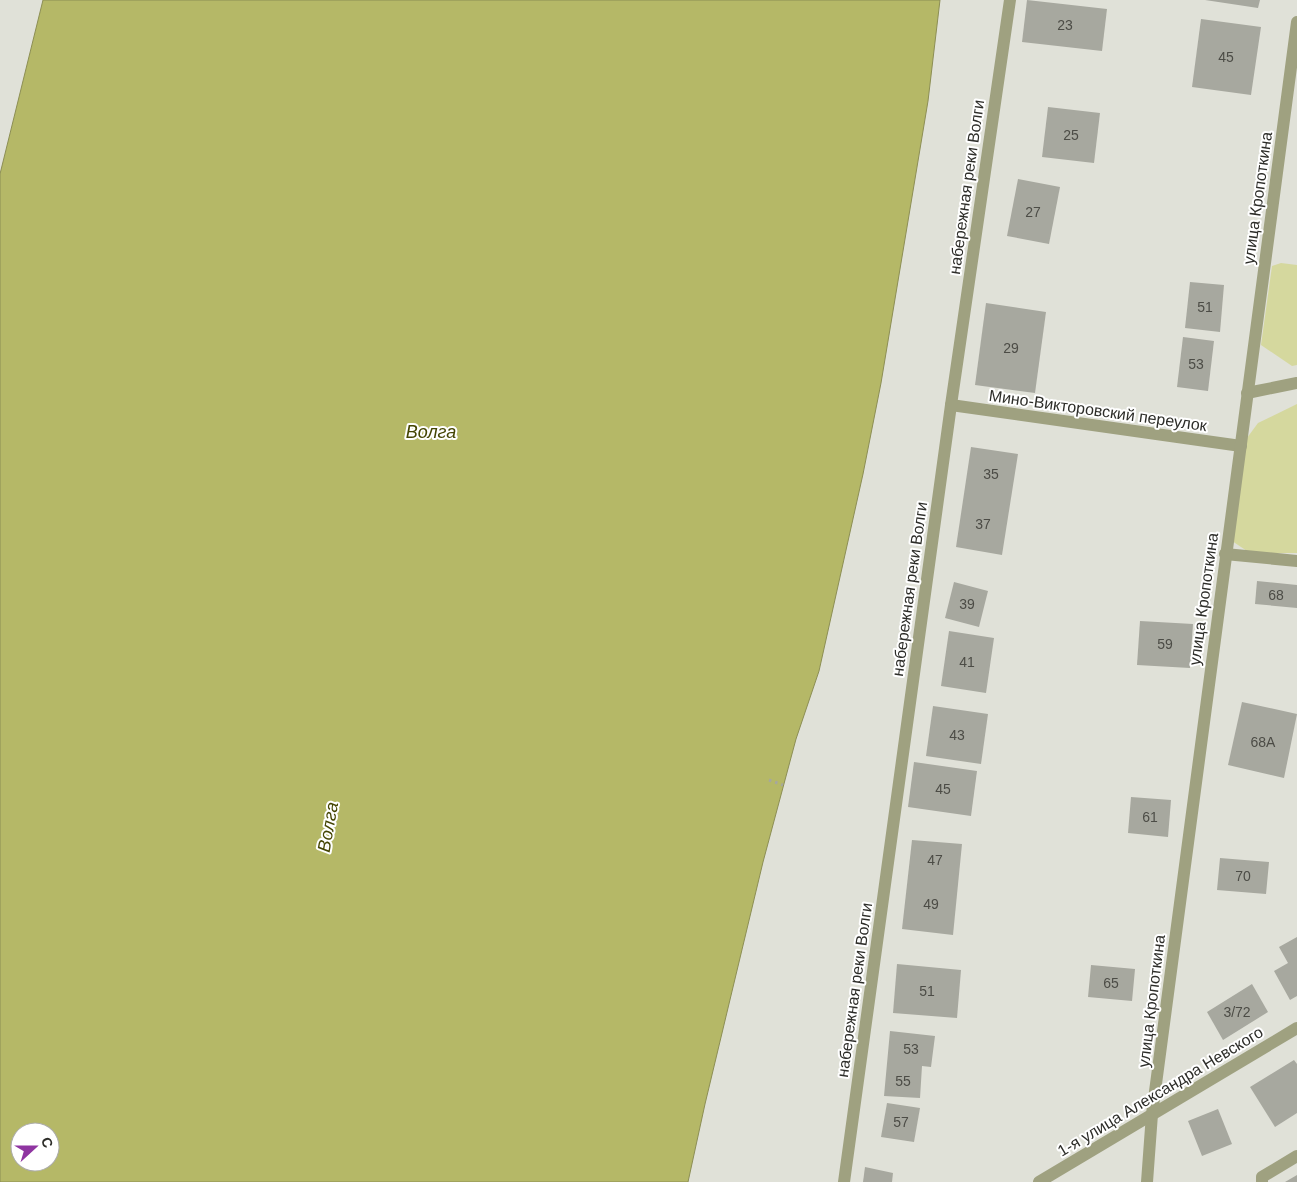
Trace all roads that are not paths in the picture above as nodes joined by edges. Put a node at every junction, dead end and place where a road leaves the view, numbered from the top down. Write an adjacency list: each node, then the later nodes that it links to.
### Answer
1 (1010, 0): 5 (street, набережная реки Волги)
2 (1297, 22): 4 (street, улица Кропоткина)
3 (1297, 382): 4 (street)
4 (1247, 393): 6 (street, улица Кропоткина)
5 (951, 405): 6 (street, Мино-Викторовский переулок); 12 (street, набережная реки Волги)
6 (1241, 446): 7 (street, улица Кропоткина)
7 (1225, 554): 8 (street); 10 (street, улица Кропоткина)
8 (1297, 561)
9 (1297, 1028): 10 (street, 1-я улица Александра Невского)
10 (1152, 1114): 13 (street, 1-я улица Александра Невского); 14 (street, улица Кропоткина)
11 (1297, 1156): 15 (street)
12 (844, 1182)
13 (1039, 1182)
14 (1147, 1182)
15 (1262, 1182)

